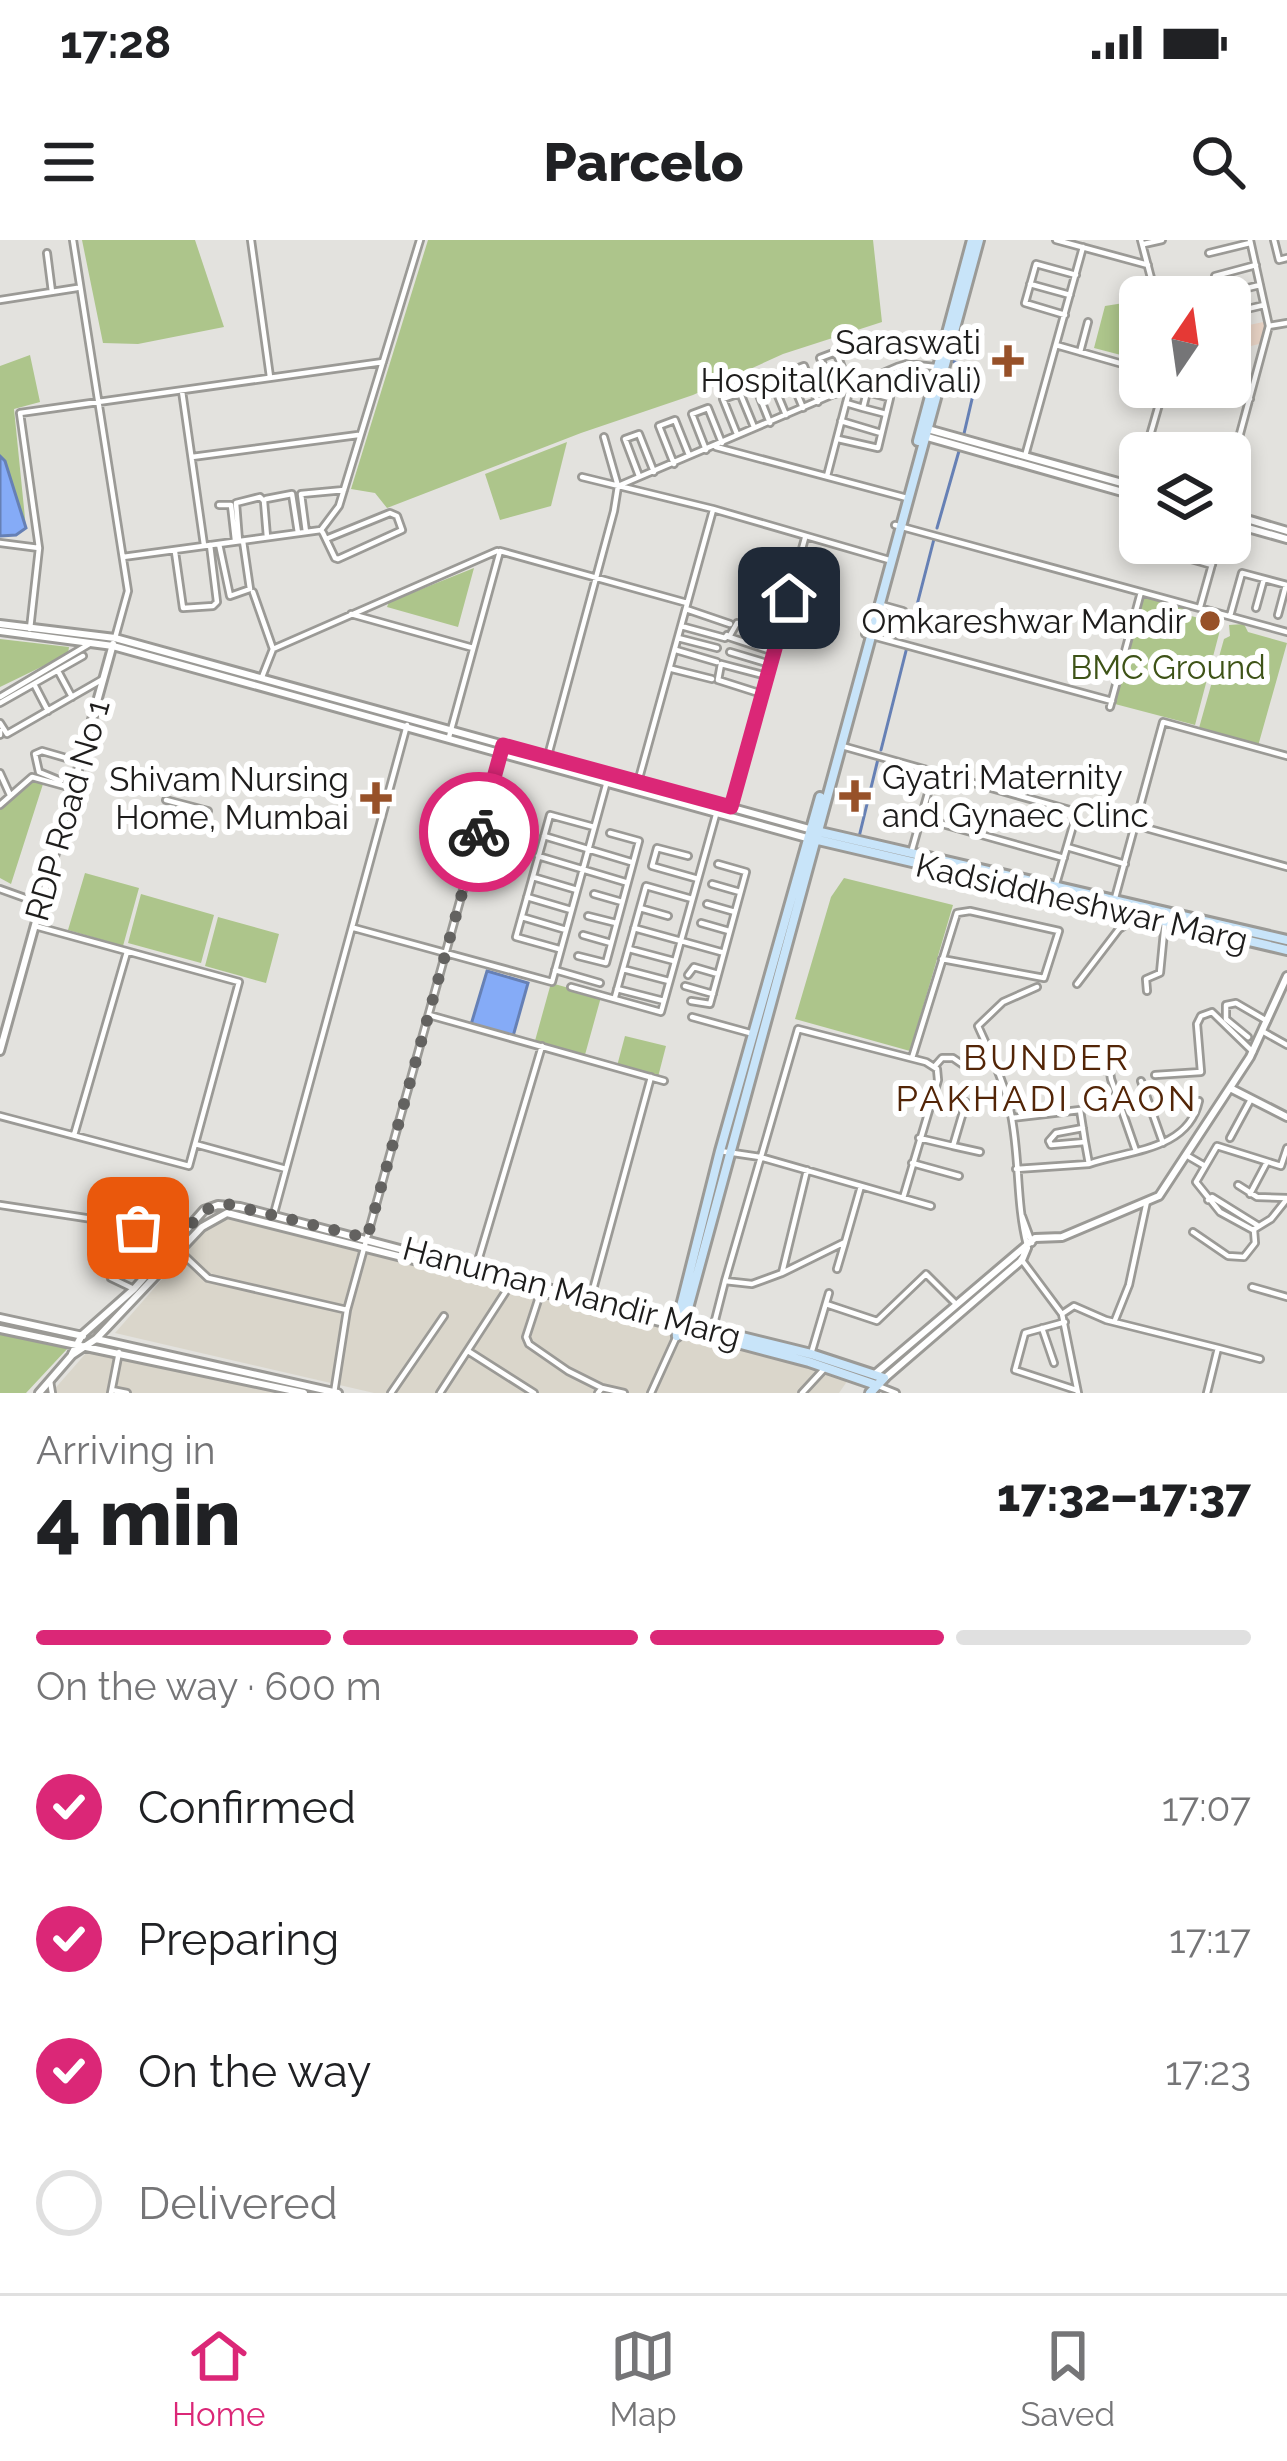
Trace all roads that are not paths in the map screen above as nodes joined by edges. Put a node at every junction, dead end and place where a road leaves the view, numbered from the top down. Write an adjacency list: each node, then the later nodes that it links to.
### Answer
1 (73, 240): 23 (street)
2 (251, 240): 38 (street)
3 (420, 240): 35 (street)
4 (976, 240): 37 (main road)
5 (1056, 240): 9 (street)
6 (1162, 240): 10 (street)
7 (1274, 240): 14 (street)
8 (1250, 241): 13 (street); 16 (street)
9 (1067, 242): 11 (street)
10 (1142, 242): 15 (street)
11 (1083, 245): 15 (street); 17 (street)
12 (47, 253): 24 (street)
13 (1209, 253)
14 (1287, 258)
15 (1148, 265): 18 (street)
16 (1256, 265): 19 (street); 21 (street)
17 (1076, 275): 20 (street); 25 (street)
18 (1151, 276)
19 (1215, 276)
20 (1030, 284): 25 (street); 29 (street)
21 (1260, 285): 22 (street); 27 (street)
22 (1251, 287)
23 (80, 288): 24 (street); 43 (street)
24 (52, 292): 26 (street)
25 (1070, 295): 29 (street)
26 (0, 300)
27 (1264, 305): 28 (street); 32 (street)
28 (1251, 308)
29 (1064, 314): 33 (street)
30 (1088, 322): 34 (street)
31 (1287, 322): 32 (street)
32 (1269, 326): 42 (street)
33 (1056, 345): 34 (street); 65 (street)
34 (1080, 352): 36 (street)
35 (383, 362): 38 (street); 55 (street)
36 (1119, 363)
37 (941, 368): 39 (street); 53 (main road)
38 (270, 378): 40 (street)
39 (850, 388): 41 (street); 41 (street); 45 (street)
40 (182, 391): 43 (street); 62 (street)
41 (835, 394): 44 (street)
42 (1251, 395)
43 (98, 402): 88 (street); 91 (street)
44 (818, 402): 46 (street); 46 (street)
45 (846, 403): 47 (street); 50 (street)
46 (802, 408): 49 (street)
47 (863, 408): 48 (street); 48 (street)
48 (886, 414): 54 (street)
49 (786, 416): 51 (street); 51 (street)
50 (841, 421): 54 (street); 58 (street)
51 (770, 422): 59 (street)
52 (754, 427): 56 (street)
53 (923, 432): 65 (street); 74 (main road)
54 (881, 433): 58 (street)
55 (361, 434): 62 (street); 73 (street)
56 (737, 434)
57 (604, 437): 71 (street)
58 (837, 439): 68 (street)
59 (719, 445): 60 (street); 60 (street); 68 (street)
60 (706, 451): 63 (street)
61 (648, 454): 64 (street); 64 (street); 67 (street)
62 (192, 457): 87 (street)
63 (690, 458): 66 (street); 66 (street)
64 (632, 459): 69 (street)
65 (1024, 460): 72 (street)
66 (674, 464): 67 (street)
67 (654, 472): 69 (street)
68 (827, 476): 74 (street)
69 (639, 477): 71 (street)
70 (582, 478): 71 (street)
71 (618, 486): 76 (street); 95 (street)
72 (1119, 487)
73 (344, 490): 79 (street); 80 (street)
74 (905, 497): 78 (main road)
75 (219, 505): 85 (street)
76 (713, 509): 83 (street); 101 (street)
77 (1251, 524): 81 (street)
78 (897, 526): 92 (main road); 99 (street)
79 (321, 530): 80 (street); 84 (street)
80 (302, 532): 82 (street); 82 (street)
81 (1287, 535)
82 (269, 537): 85 (street); 85 (street)
83 (805, 538): 92 (street); 114 (street)
84 (326, 539): 84 (street)
85 (239, 541): 87 (street); 87 (street)
86 (0, 543): 88 (street)
87 (211, 545): 89 (street); 89 (street)
88 (39, 548): 111 (street)
89 (175, 551): 91 (street)
90 (497, 551): 104 (street)
91 (123, 557): 118 (street)
92 (888, 560): 100 (main road); 115 (main road)
93 (1208, 564): 94 (street)
94 (1212, 565): 102 (street)
95 (596, 579): 101 (street); 121 (street); 151 (street)
96 (1264, 579): 97 (street); 103 (street); 107 (street)
97 (1287, 585): 105 (street)
98 (253, 592): 123 (street)
99 (1141, 592): 102 (street); 115 (street)
100 (878, 604): 115 (main road); 116 (street)
101 (687, 606): 106 (street); 108 (street)
102 (1200, 608): 107 (street)
103 (1256, 608)
104 (351, 614): 121 (street); 123 (street)
105 (1278, 615)
106 (709, 616): 112 (street); 112 (street)
107 (1230, 616): 113 (street)
108 (681, 626): 112 (street); 117 (street)
109 (0, 627): 111 (street)
110 (755, 628): 114 (street); 120 (street); 120 (street)
111 (30, 631): 118 (street); 119 (street)
112 (705, 632)
113 (1287, 632)
114 (779, 634): 126 (street)
115 (867, 634): 148 (main road); 169 (main road)
116 (899, 635)
117 (678, 638): 122 (street); 124 (street)
118 (114, 642): 119 (street); 136 (street, Kadsiddheshwar Marg); 137 (street, RDP Road No 1); 145 (street, Kadsiddheshwar Marg)
119 (91, 643): 143 (street)
120 (750, 645): 126 (street)
121 (473, 648): 147 (street)
122 (717, 648)
123 (273, 649): 136 (street)
124 (675, 650): 128 (street); 157 (street)
125 (730, 652): 130 (street)
126 (774, 652): 130 (street)
127 (83, 656): 133 (street)
128 (699, 657): 129 (street); 134 (street)
129 (717, 662)
130 (770, 664): 135 (street)
131 (672, 669): 134 (street)
132 (742, 669): 135 (street); 140 (street); 140 (street)
133 (58, 670): 139 (street); 142 (street)
134 (694, 675): 138 (street)
135 (767, 676): 141 (street)
136 (262, 678): 145 (street, Kadsiddheshwar Marg)
137 (104, 680): 142 (street); 152 (street, RDP Road No 1)
138 (712, 680)
139 (34, 684): 143 (street); 144 (street)
140 (738, 686): 141 (street)
141 (762, 694): 163 (street)
142 (72, 698): 144 (street)
143 (0, 700)
144 (48, 711): 146 (street)
145 (408, 722): 147 (street, Kadsiddheshwar Marg); 208 (street)
146 (0, 729)
147 (450, 734): 149 (street, Kadsiddheshwar Marg)
148 (839, 746): 153 (street); 169 (main road)
149 (502, 748): 151 (street, Kadsiddheshwar Marg); 220 (street)
150 (1287, 755): 166 (street)
151 (547, 760): 155 (street, Kadsiddheshwar Marg)
152 (80, 762): 156 (street); 158 (street, RDP Road No 1)
153 (934, 772): 165 (street); 171 (street)
154 (0, 773): 159 (street)
155 (608, 777): 157 (street, Kadsiddheshwar Marg); 162 (street, Kadsiddheshwar Marg); 167 (street)
156 (61, 781)
157 (638, 782): 162 (street, Kadsiddheshwar Marg)
158 (73, 789): 159 (street); 194 (street, RDP Road No 1)
159 (10, 796): 161 (street)
160 (166, 800): 164 (street)
161 (0, 805)
162 (718, 807): 163 (street, Kadsiddheshwar Marg); 183 (street)
163 (730, 810): 169 (street, Kadsiddheshwar Marg)
164 (208, 812)
165 (921, 818): 175 (street); 176 (street)
166 (1135, 825): 178 (street); 180 (street)
167 (594, 827): 170 (street); 172 (street)
168 (610, 833): 177 (street)
169 (812, 834): 175 (main road, Kadsiddheshwar Marg); 247 (main road)
170 (544, 836): 172 (street); 173 (street)
171 (1067, 848): 176 (street); 178 (street)
172 (588, 849): 177 (street); 181 (street)
173 (538, 856): 181 (street); 182 (street)
174 (688, 856): 183 (street)
175 (910, 856): 188 (main road, Kadsiddheshwar Marg)
176 (1064, 858): 188 (street)
177 (633, 862): 184 (street)
178 (1125, 864): 196 (street)
179 (718, 865): 189 (street)
180 (1287, 867)
181 (582, 870): 184 (street); 187 (street)
182 (533, 878): 187 (street); 191 (street)
183 (698, 879): 192 (street)
184 (628, 882): 193 (street)
185 (712, 884): 189 (street)
186 (0, 889): 194 (street)
187 (577, 890): 198 (street)
188 (1054, 890): 196 (main road, Kadsiddheshwar Marg)
189 (740, 892): 199 (street)
190 (594, 894): 193 (street)
191 (527, 898): 198 (street); 204 (street)
192 (692, 899): 197 (street); 213 (street)
193 (622, 902): 205 (street)
194 (41, 903): 207 (street, RDP Road No 1)
195 (707, 904): 199 (street)
196 (1114, 904): 200 (main road, Kadsiddheshwar Marg); 203 (main road, Kadsiddheshwar Marg)
197 (640, 908): 202 (street); 209 (street)
198 (572, 910): 210 (street)
199 (735, 912): 211 (street)
200 (1141, 915): 203 (main road, Kadsiddheshwar Marg); 232 (street)
201 (588, 916): 205 (street)
202 (668, 916)
203 (1165, 916): 214 (main road, Kadsiddheshwar Marg); 218 (main road, Kadsiddheshwar Marg); 237 (street)
204 (522, 917): 210 (street); 216 (street)
205 (616, 923): 215 (street)
206 (700, 923): 211 (street)
207 (34, 926): 219 (street); 251 (street, RDP Road No 1)
208 (352, 927): 220 (street); 287 (street)
209 (634, 928): 213 (street); 217 (street)
210 (566, 929): 216 (street)
211 (729, 931): 221 (street)
212 (583, 935): 215 (street)
213 (680, 940): 221 (street); 224 (street)
214 (1287, 940)
215 (611, 943): 222 (street)
216 (560, 950): 226 (street)
217 (628, 950): 224 (street); 225 (street)
218 (1287, 950)
219 (127, 952): 269 (street); 274 (street)
220 (446, 952): 226 (street); 242 (street)
221 (723, 953): 227 (street)
222 (578, 956)
223 (942, 958): 223 (street); 254 (street)
224 (674, 961): 230 (street)
225 (623, 968): 230 (street); 236 (street)
226 (555, 970): 231 (street)
227 (718, 974): 228 (street); 238 (street)
228 (688, 975)
229 (1287, 976): 245 (street)
230 (669, 981): 241 (street)
231 (600, 983)
232 (1077, 983)
233 (685, 986): 238 (street)
234 (572, 987): 239 (street)
235 (1037, 987): 267 (street)
236 (617, 989): 239 (street); 241 (street)
237 (1147, 991)
238 (713, 994): 240 (street)
239 (614, 999): 241 (street)
240 (691, 1000)
241 (664, 1001)
242 (429, 1015): 249 (street); 304 (street)
243 (692, 1017): 247 (street)
244 (1221, 1017): 245 (street); 248 (street); 253 (street); 257 (street)
245 (1267, 1021): 246 (street)
246 (1262, 1031): 250 (street); 253 (street)
247 (758, 1035): 278 (main road)
248 (1249, 1037)
249 (542, 1046): 258 (street); 311 (street)
250 (1287, 1046)
251 (0, 1051)
252 (1107, 1052): 277 (street)
253 (1252, 1052): 261 (street)
254 (912, 1058): 255 (street); 281 (street)
255 (935, 1066): 256 (street); 270 (street)
256 (966, 1066)
257 (1155, 1075)
258 (651, 1077): 259 (street); 320 (street)
259 (664, 1081)
260 (1141, 1081): 273 (street)
261 (1230, 1088): 262 (street); 280 (street)
262 (1251, 1098): 266 (street); 271 (street)
263 (1198, 1101): 273 (street)
264 (966, 1102): 275 (street)
265 (0, 1116): 269 (street)
266 (1287, 1117)
267 (1012, 1118): 268 (street); 288 (street)
268 (1083, 1128): 272 (street); 272 (street)
269 (74, 1136): 274 (street)
270 (919, 1138): 275 (street); 283 (street)
271 (1230, 1138)
272 (1085, 1142): 284 (street)
273 (1163, 1143): 277 (street)
274 (195, 1144): 287 (street)
275 (953, 1146): 279 (street)
276 (1287, 1148): 286 (street)
277 (1136, 1151): 284 (street)
278 (724, 1152): 281 (street); 329 (main road)
279 (980, 1152)
280 (1186, 1155): 285 (street); 296 (street)
281 (760, 1157): 289 (street); 313 (street)
282 (1267, 1161): 285 (street); 286 (street); 293 (street)
283 (912, 1163): 290 (street); 294 (street)
284 (1089, 1164): 288 (street)
285 (1205, 1166): 301 (street)
286 (1284, 1167)
287 (286, 1169): 300 (street)
288 (1016, 1169): 306 (street)
289 (807, 1170): 292 (street); 312 (street)
290 (959, 1176)
291 (1238, 1185): 293 (street)
292 (861, 1186): 294 (street); 303 (street)
293 (1250, 1194): 295 (street)
294 (903, 1198): 298 (street)
295 (1287, 1199): 301 (street)
296 (1147, 1201): 306 (street); 327 (street)
297 (0, 1205): 299 (street)
298 (931, 1206)
299 (99, 1220)
300 (273, 1220): 304 (street, Hanuman Mandir Marg); 305 (street, Hanuman Mandir Marg); 307 (street)
301 (1256, 1227): 302 (street)
302 (1193, 1232)
303 (845, 1241): 310 (street); 312 (street)
304 (366, 1242): 311 (street, Hanuman Mandir Marg); 323 (street)
305 (174, 1243): 307 (street); 316 (street, Hanuman Mandir Marg); 316 (street)
306 (1028, 1246): 308 (street); 309 (street)
307 (179, 1251): 323 (street); 334 (street)
308 (1016, 1252): 309 (street); 322 (street)
309 (1022, 1260): 324 (street); 347 (street)
310 (837, 1269)
311 (475, 1273): 314 (street, Hanuman Mandir Marg)
312 (782, 1273): 313 (street)
313 (725, 1281): 332 (street)
314 (512, 1282): 317 (street, Hanuman Mandir Marg); 339 (street)
315 (1252, 1287): 319 (street)
316 (134, 1289): 333 (street, Hanuman Mandir Marg)
317 (541, 1290): 320 (street, Hanuman Mandir Marg); 348 (street)
318 (829, 1293): 321 (street)
319 (1287, 1297)
320 (590, 1302): 329 (street, Hanuman Mandir Marg)
321 (826, 1304): 322 (street); 340 (street)
322 (955, 1304): 347 (street)
323 (347, 1310): 350 (street)
324 (1062, 1314): 327 (street); 328 (street)
325 (443, 1316): 357 (street)
326 (0, 1318): 333 (street)
327 (1115, 1320): 337 (street)
328 (1065, 1322): 330 (street); 352 (street)
329 (679, 1327): 332 (main road, Hanuman Mandir Marg); 344 (main road, Hanuman Mandir Marg); 361 (street)
330 (1042, 1328): 343 (street); 352 (street)
331 (0, 1329): 335 (street)
332 (712, 1330): 340 (main road, Hanuman Mandir Marg)
333 (82, 1335): 334 (street); 335 (street, Hanuman Mandir Marg)
334 (96, 1339): 336 (street); 350 (street)
335 (74, 1344): 336 (street); 341 (street)
336 (86, 1348): 338 (street); 341 (street)
337 (1218, 1348): 342 (street); 364 (street)
338 (119, 1352): 349 (street); 356 (street)
339 (468, 1352): 358 (street); 359 (street)
340 (812, 1354): 345 (main road, Hanuman Mandir Marg)
341 (72, 1355): 346 (street)
342 (1260, 1359)
343 (1054, 1364)
344 (825, 1368): 345 (main road, Hanuman Mandir Marg); 362 (street)
345 (845, 1369): 347 (main road, Hanuman Mandir Marg)
346 (50, 1381): 353 (street); 354 (street)
347 (874, 1382): 351 (street); 363 (main road)
348 (600, 1390): 360 (street)
349 (111, 1391): 355 (street)
350 (335, 1392)
351 (894, 1392)
352 (1078, 1392)
353 (39, 1393)
354 (52, 1393)
355 (127, 1393)
356 (304, 1393)
357 (391, 1393)
358 (440, 1393)
359 (534, 1393)
360 (624, 1393)
361 (651, 1393)
362 (802, 1393)
363 (858, 1393)
364 (1207, 1393)

